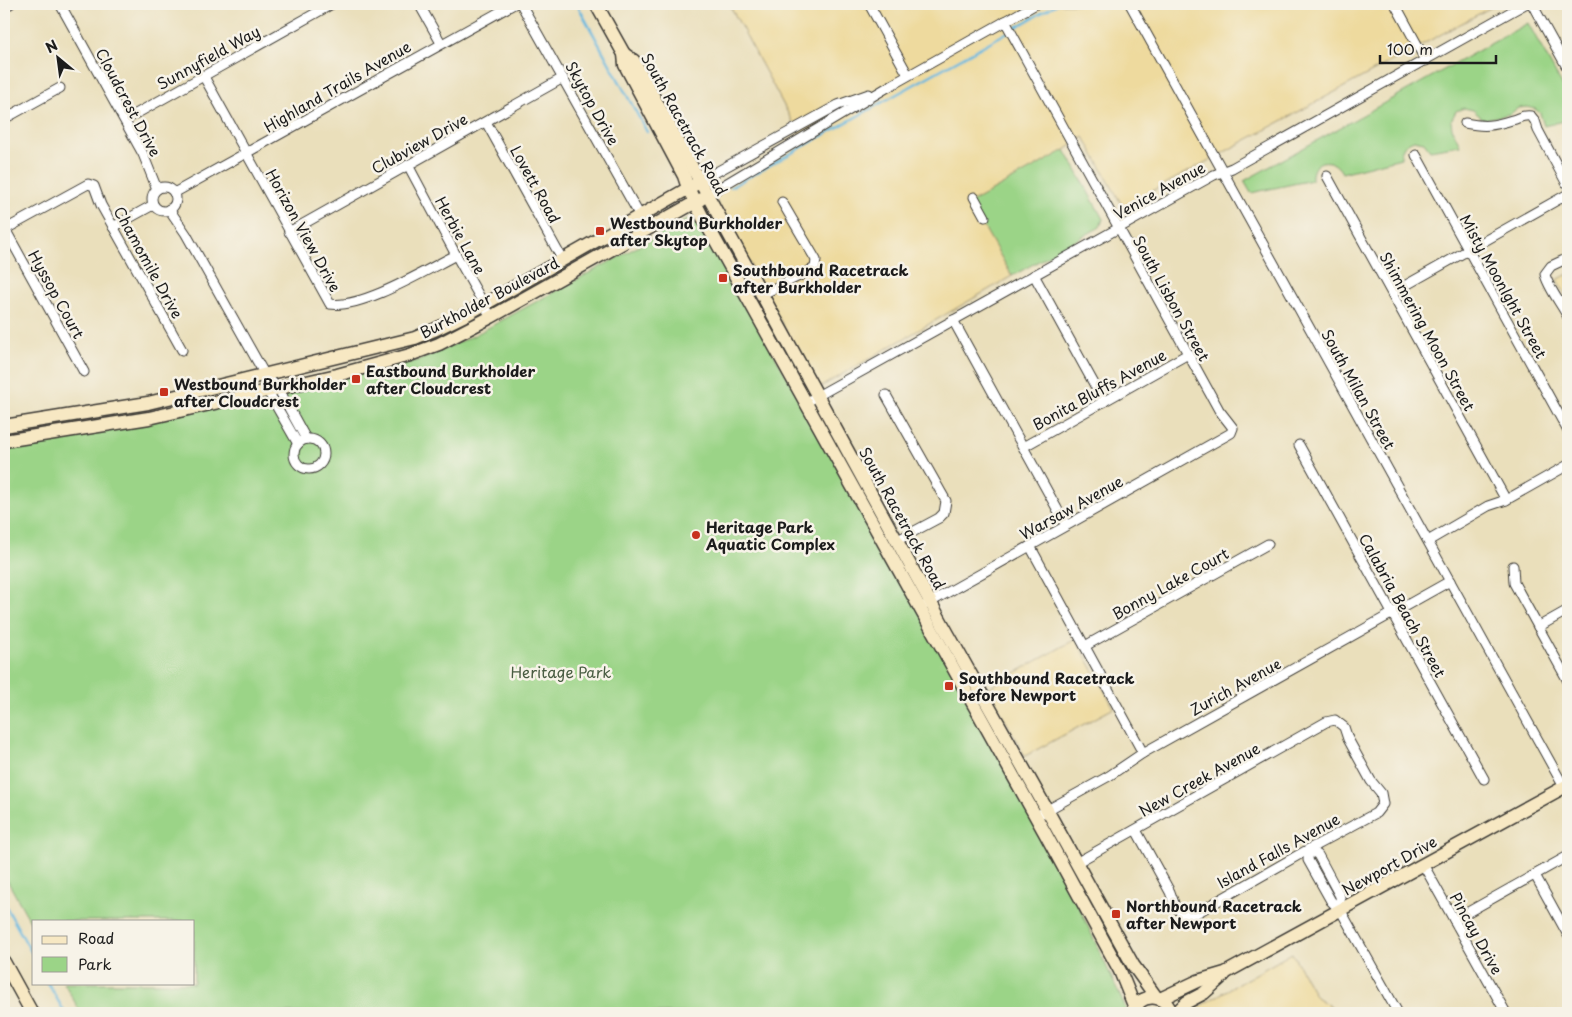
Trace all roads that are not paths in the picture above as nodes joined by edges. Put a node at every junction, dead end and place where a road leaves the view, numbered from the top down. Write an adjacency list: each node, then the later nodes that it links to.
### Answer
1 (10, 4): 14 (street)
2 (60, 4): 26 (street, Cloudcrest Drive)
3 (332, 4): 21 (street, Sunnyfield Way)
4 (419, 4): 16 (street)
5 (514, 4): 16 (street, Highland Trails Avenue)
6 (521, 4): 22 (street, Skytop Drive)
7 (596, 4): 17 (main road, South Racetrack Road)
8 (869, 4): 20 (street)
9 (1036, 4): 15 (street, Burkholder Boulevard)
10 (1130, 4): 32 (street, South Milan Street)
11 (1395, 4): 18 (street)
12 (1525, 4): 18 (street, Venice Avenue)
13 (1532, 4): 19 (street)
14 (4, 7)
15 (1006, 21): 20 (street, Burkholder Boulevard); 49 (street, South Lisbon Street)
16 (441, 43): 29 (street, Highland Trails Avenue)
17 (624, 54): 34 (main road, South Racetrack Road); 37 (main road, South Racetrack Road)
18 (1426, 61): 32 (street, Venice Avenue)
19 (1568, 69)
20 (908, 75): 23 (street, Burkholder Boulevard)
21 (203, 76): 26 (street, Sunnyfield Way); 29 (street, Horizon View Drive)
22 (563, 78): 27 (street, Clubview Drive); 46 (street, Skytop Drive)
23 (888, 87): 34 (street, Burkholder Boulevard); 40 (street, Burkholder Boulevard)
24 (60, 88): 25 (street)
25 (4, 119)
26 (125, 120): 36 (street, Cloudcrest Drive)
27 (486, 122): 31 (street, Clubview Drive); 55 (street, Lovett Road)
28 (1465, 123): 35 (street)
29 (245, 154): 38 (street, Highland Trails Avenue); 51 (street, Horizon View Drive)
30 (1416, 155): 52 (street, Misty Moonlght Street)
31 (408, 165): 51 (street, Clubview Drive); 53 (street, Herbie Lane)
32 (1223, 172): 49 (street, Venice Avenue); 83 (street, South Milan Street)
33 (1327, 176): 57 (street, Shimmering Moon Street)
34 (700, 182): 37 (main road, Burkholder Boulevard); 40 (main road, South Racetrack Road)
35 (1568, 186)
36 (157, 188): 38 (street); 44 (street)
37 (688, 188): 42 (main road, South Racetrack Road); 46 (main road, Burkholder Boulevard)
38 (174, 192): 45 (street)
39 (1568, 194): 52 (street)
40 (707, 195): 42 (main road, Burkholder Boulevard); 58 (main road, South Racetrack Road)
41 (974, 197): 47 (street)
42 (695, 202): 60 (main road, Burkholder Boulevard); 70 (main road, South Racetrack Road)
43 (782, 202): 58 (street)
44 (154, 205): 45 (street); 48 (street)
45 (169, 209): 66 (street)
46 (640, 216): 55 (main road, Burkholder Boulevard)
47 (985, 217)
48 (113, 227): 50 (street, Chamomile Drive); 63 (street, Chamomile Drive)
49 (1118, 229): 56 (street, Venice Avenue); 64 (street, South Lisbon Street)
50 (5, 230): 65 (street, Hyssop Court)
51 (289, 232): 53 (street, Horizon View Drive)
52 (1469, 250): 57 (street); 74 (street, Misty Moonlght Street)
53 (456, 255): 59 (street, Herbie Lane)
54 (1568, 258): 61 (street)
55 (562, 259): 59 (main road, Burkholder Boulevard)
56 (1034, 275): 62 (street, Venice Avenue); 71 (street)
57 (1392, 293): 80 (street, Shimmering Moon Street)
58 (762, 295): 69 (main road, South Racetrack Road)
59 (484, 304): 60 (street, Herbie Lane); 66 (main road, Burkholder Boulevard)
60 (491, 317): 67 (main road, Burkholder Boulevard)
61 (1568, 317)
62 (953, 320): 69 (street, Venice Avenue); 78 (street)
63 (182, 350)
64 (1188, 354): 71 (street, Bonita Bluffs Avenue); 73 (street, South Lisbon Street)
65 (84, 372)
66 (265, 375): 67 (street); 72 (main road, Burkholder Boulevard)
67 (272, 389): 75 (main road, Burkholder Boulevard); 76 (street)
68 (886, 395): 82 (street)
69 (818, 396): 70 (street, Venice Avenue); 82 (main road, South Racetrack Road)
70 (806, 402): 88 (main road, South Racetrack Road)
71 (1104, 402): 78 (street, Bonita Bluffs Avenue)
72 (4, 426)
73 (1233, 428): 81 (street, Warsaw Avenue)
74 (1568, 431)
75 (4, 441)
76 (302, 442)
77 (1299, 445): 90 (street, Calabria Beach Street)
78 (1023, 447): 81 (street)
79 (1568, 465): 80 (street)
80 (1506, 500): 83 (street)
81 (1066, 525): 85 (street, Warsaw Avenue)
82 (896, 541): 88 (main road, South Racetrack Road)
83 (1428, 541): 87 (street, South Milan Street)
84 (1268, 544): 92 (street, Bonny Lake Court)
85 (1030, 546): 88 (street, Warsaw Avenue); 92 (street)
86 (1513, 566): 91 (street)
87 (1450, 581): 90 (street, Zurich Avenue); 96 (street, South Milan Street)
88 (925, 605): 98 (main road, South Racetrack Road); 99 (main road, South Racetrack Road)
89 (1568, 610): 91 (street)
90 (1392, 614): 94 (street, Zurich Avenue); 95 (street, Calabria Beach Street)
91 (1538, 627): 93 (street)
92 (1085, 646): 94 (street)
93 (1568, 681)
94 (1143, 753): 98 (street, Zurich Avenue)
95 (1484, 779)
96 (1566, 786): 104 (main road, Newport Drive)
97 (1383, 804): 100 (street, New Creek Avenue); 101 (street, Island Falls Avenue)
98 (1048, 810): 99 (street, Zurich Avenue); 103 (main road, South Racetrack Road)
99 (1035, 817): 112 (main road, South Racetrack Road)
100 (1136, 830): 101 (street, Island Falls Avenue); 103 (street, New Creek Avenue)
101 (1308, 849): 106 (street)
102 (1568, 856): 105 (street)
103 (1076, 863): 111 (main road, South Racetrack Road)
104 (1424, 866): 106 (main road, Newport Drive); 107 (street, Pincay Drive)
105 (1535, 874): 107 (street); 108 (street)
106 (1341, 911): 110 (main road, Newport Drive); 116 (street)
107 (1454, 920): 117 (street, Pincay Drive)
108 (1568, 935)
109 (4, 962): 113 (main road)
110 (1225, 973): 111 (main road, Newport Drive); 115 (main road, Newport Drive)
111 (1158, 998): 112 (main road, Newport Drive); 114 (main road, South Racetrack Road)
112 (1135, 1010)
113 (32, 1013)
114 (1171, 1013)
115 (1176, 1013)
116 (1398, 1013)
117 (1506, 1013)

